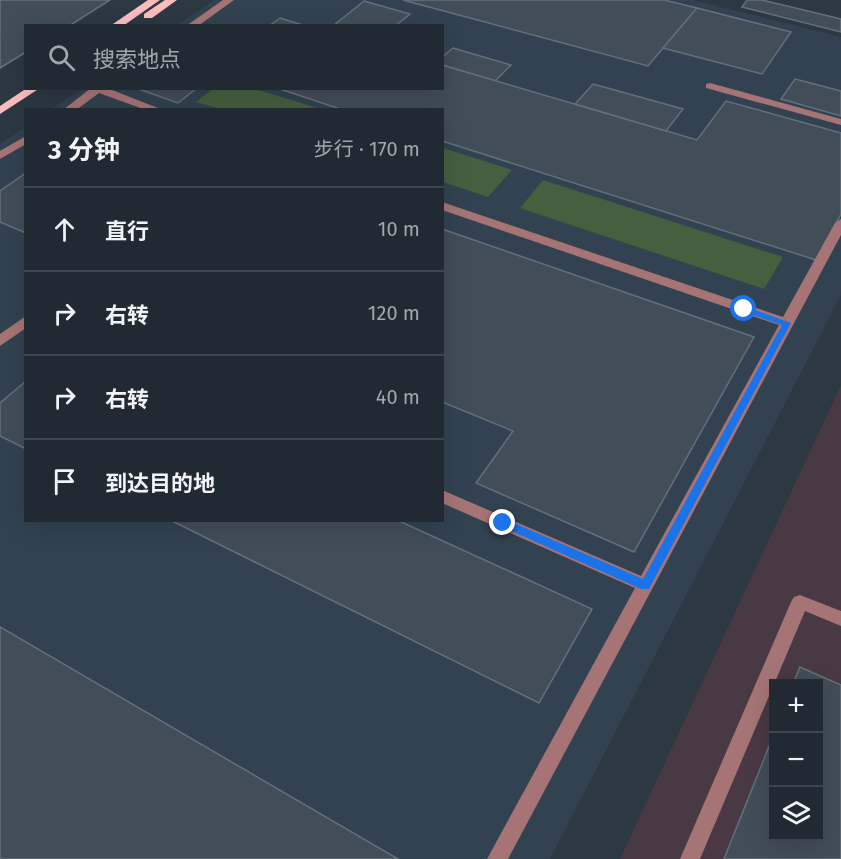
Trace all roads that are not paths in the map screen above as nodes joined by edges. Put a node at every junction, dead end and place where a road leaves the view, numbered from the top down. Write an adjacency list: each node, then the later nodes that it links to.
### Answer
1 (155, 0): 4 (main road)
2 (172, 0): 5 (main road)
3 (229, 0): 6 (lane)
4 (118, 24)
5 (136, 24)
6 (194, 24)
7 (24, 84): 12 (main road)
8 (710, 86): 16 (lane)
9 (32, 90): 15 (main road)
10 (98, 90): 13 (lane)
11 (102, 90): 14 (lane)
12 (0, 99)
13 (71, 108)
14 (153, 108)
15 (0, 111)
16 (841, 122)
17 (24, 140): 18 (lane)
18 (0, 156)
19 (444, 207): 22 (lane)
20 (841, 223): 22 (lane)
21 (24, 322): 23 (lane)
22 (787, 323): 25 (lane)
23 (0, 340)
24 (444, 497): 25 (lane)
25 (645, 585): 27 (lane)
26 (841, 620): 28 (lane)
27 (497, 859)
28 (690, 859)

